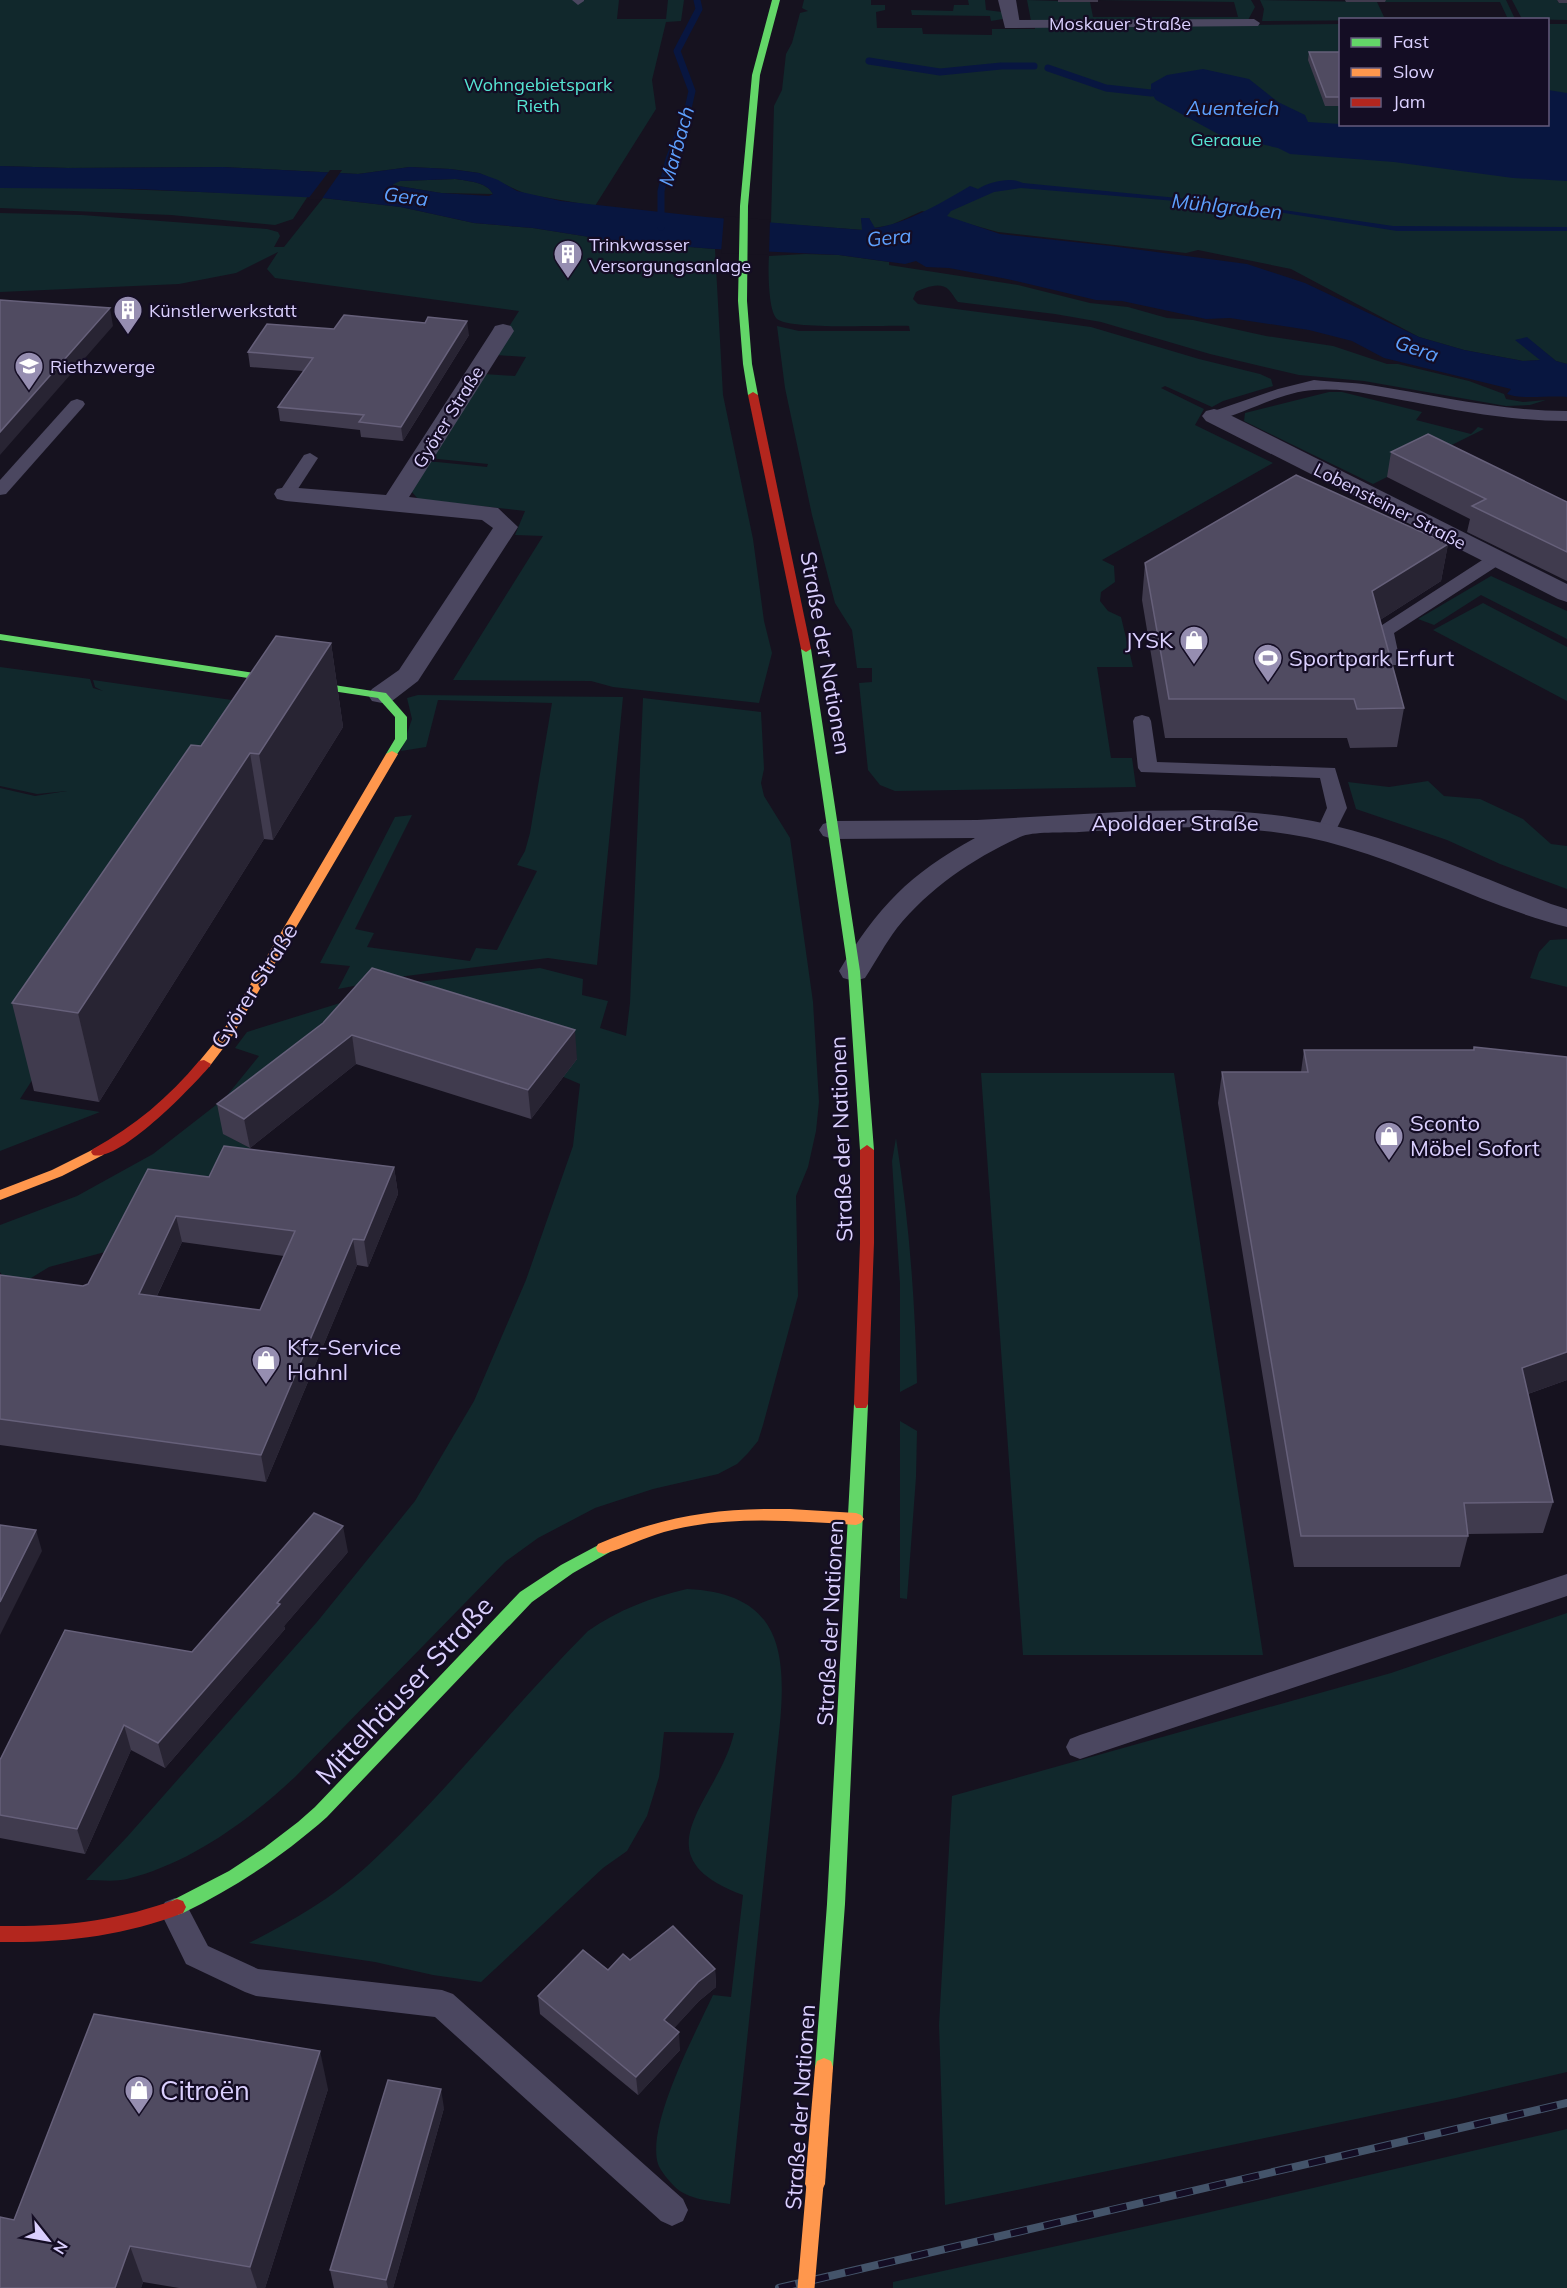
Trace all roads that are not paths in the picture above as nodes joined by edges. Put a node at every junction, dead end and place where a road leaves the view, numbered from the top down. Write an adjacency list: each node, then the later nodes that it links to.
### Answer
1 (776, 0): 20 (main road, Straße der Nationen)
2 (1008, 0): 4 (street, Moskauer Straße)
3 (1254, 23): 4 (lane, Moskauer Straße)
4 (1011, 24)
5 (503, 331): 12 (street, Györer Straße)
6 (77, 404): 10 (lane)
7 (1214, 416): 8 (lane); 13 (street, Lobensteiner Straße)
8 (1567, 416)
9 (310, 458): 11 (lane)
10 (0, 490)
11 (286, 494): 12 (street)
12 (393, 503): 17 (street)
13 (1496, 559): 14 (street, Lobensteiner Straße); 16 (lane)
14 (1567, 594)
15 (0, 637): 17 (main road)
16 (1391, 661)
17 (381, 695): 24 (main road, Györer Straße)
18 (1142, 721): 21 (lane)
19 (1019, 827): 20 (street, Apoldaer Straße); 21 (street, Apoldaer Straße); 23 (street, Apoldaer Straße)
20 (833, 830): 23 (main road, Straße der Nationen)
21 (1326, 832): 22 (street, Apoldaer Straße)
22 (1567, 918)
23 (854, 970): 25 (main road, Straße der Nationen)
24 (0, 1195)
25 (856, 1519): 28 (main road, Mittelhäuser Straße); 31 (main road, Straße der Nationen, bridge)
26 (1567, 1585): 27 (lane)
27 (1080, 1747)
28 (175, 1911): 29 (main road, Mittelhäuser Straße); 30 (lane)
29 (0, 1934)
30 (672, 2210)
31 (806, 2288)

